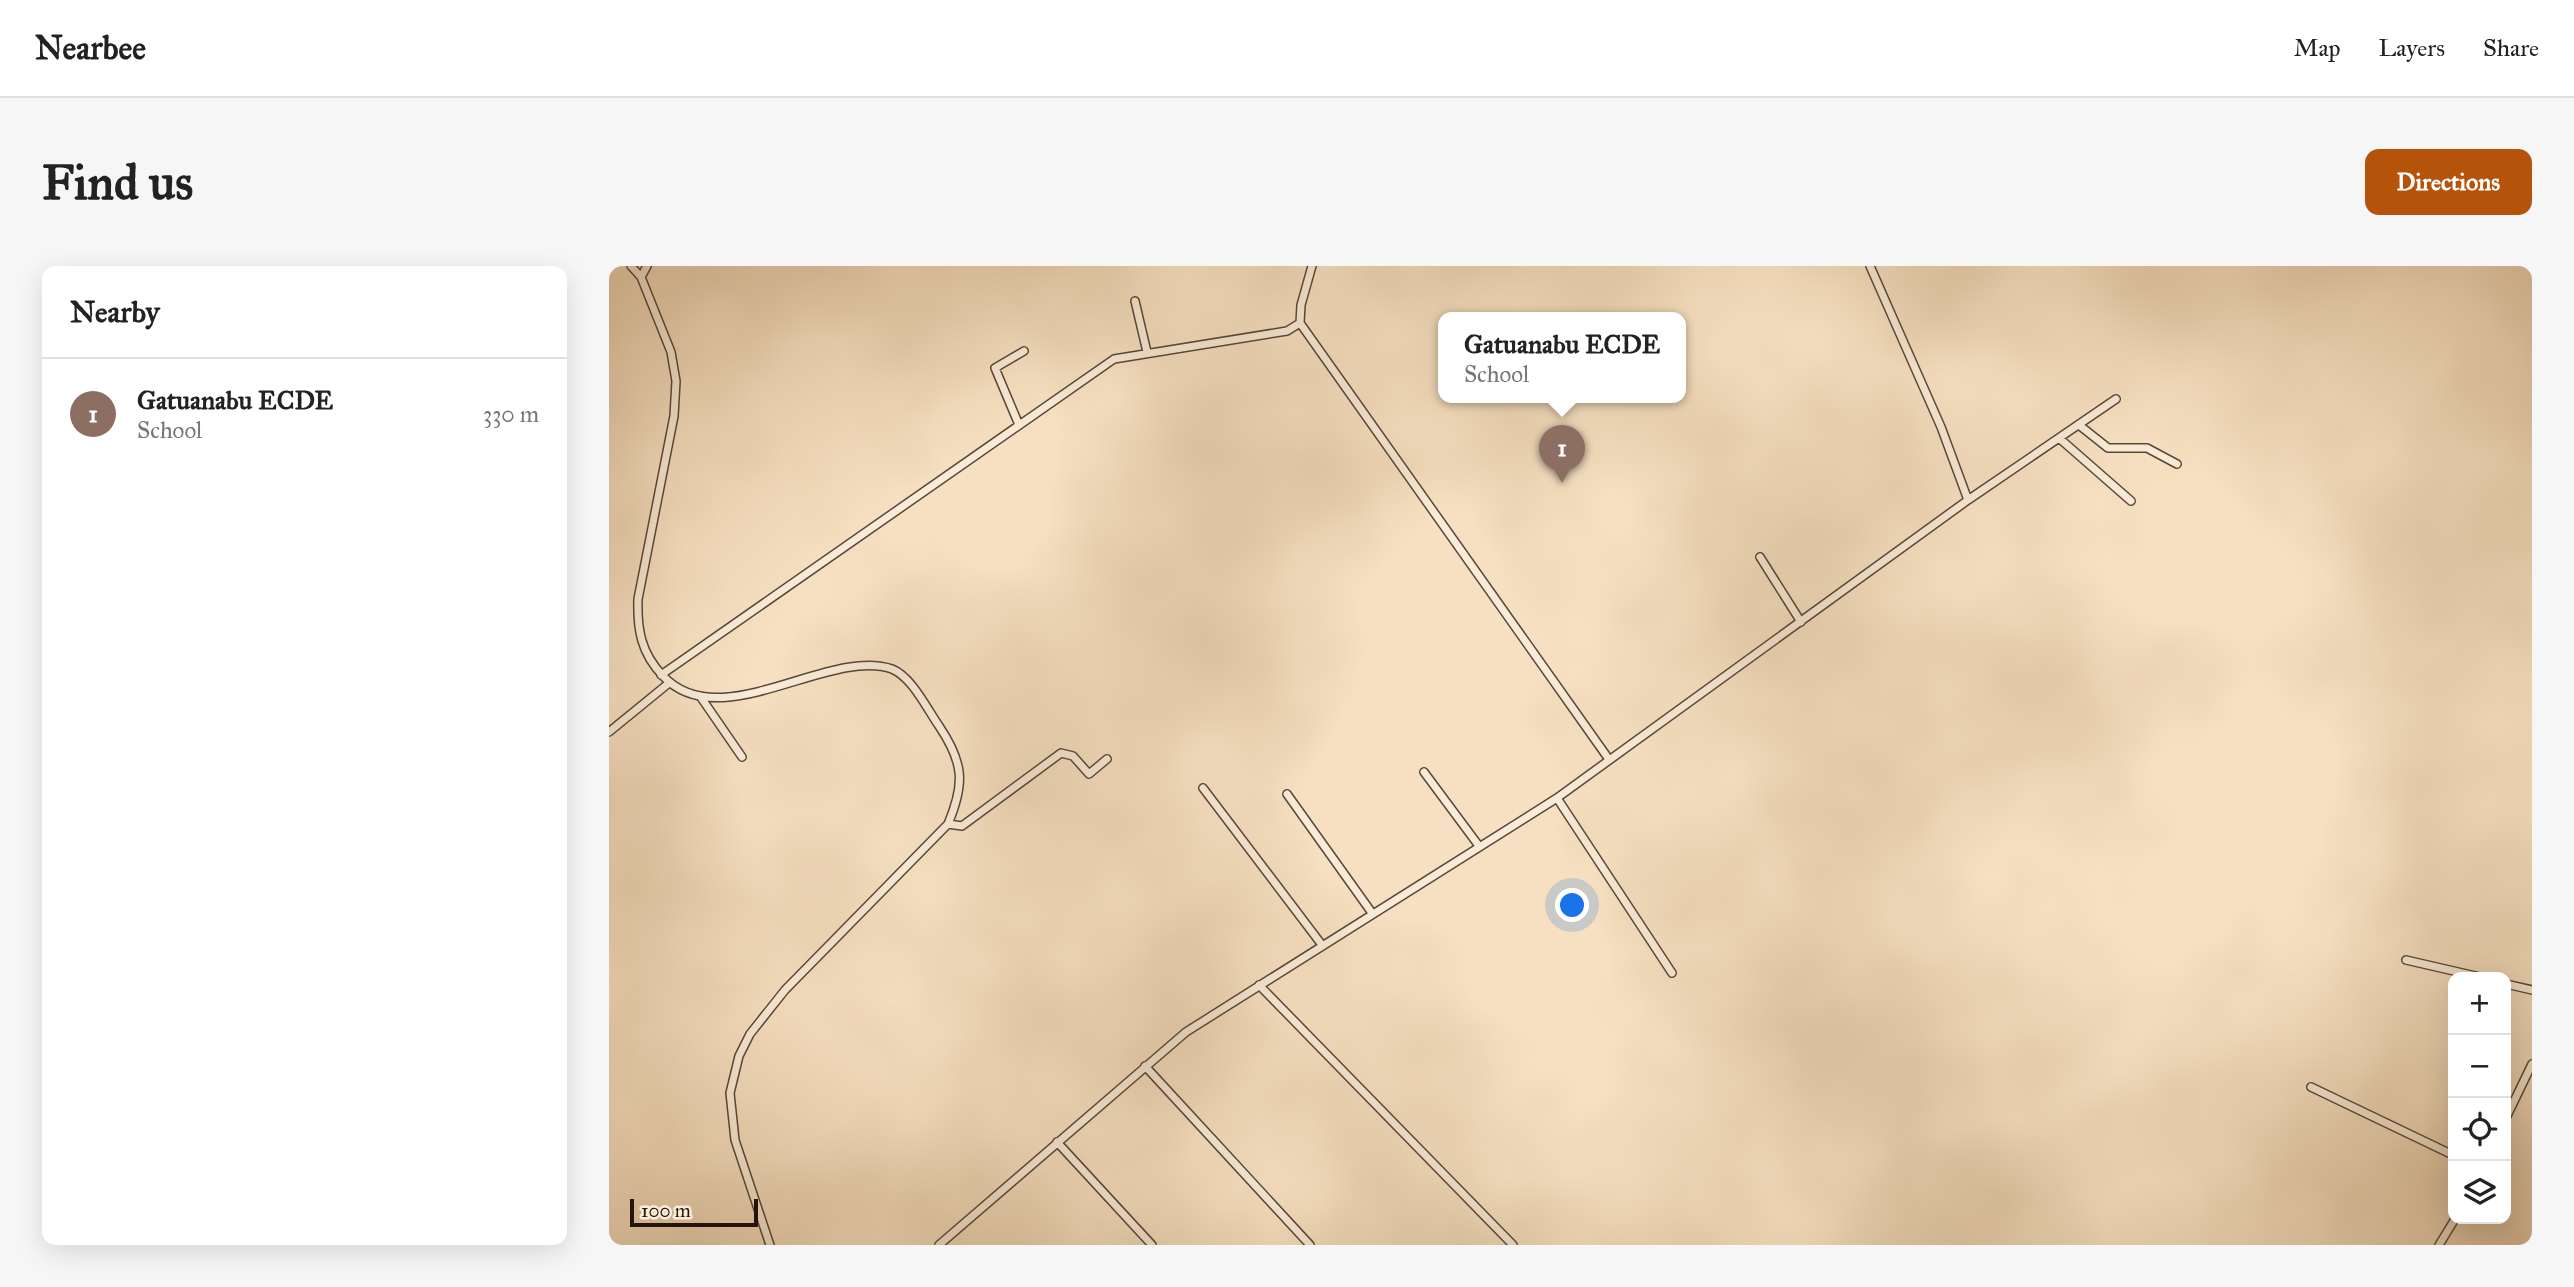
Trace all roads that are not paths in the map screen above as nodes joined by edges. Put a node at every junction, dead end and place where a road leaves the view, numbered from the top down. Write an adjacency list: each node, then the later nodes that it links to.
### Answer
1 (631, 266): 5 (street)
2 (647, 266): 5 (street)
3 (1312, 266): 7 (street)
4 (1870, 266): 15 (street)
5 (641, 277): 19 (street)
6 (1135, 301): 9 (street)
7 (1300, 323): 9 (street); 24 (street)
8 (1024, 351): 11 (street)
9 (1147, 352): 11 (street)
10 (2116, 399): 12 (street)
11 (1019, 425): 19 (street)
12 (2079, 425): 13 (street); 14 (street)
13 (2059, 438): 15 (street); 16 (street)
14 (2177, 464)
15 (1968, 500): 18 (street)
16 (2131, 501)
17 (1760, 557): 18 (street)
18 (1801, 622): 24 (street)
19 (661, 675): 20 (street)
20 (669, 683): 21 (street); 22 (street)
21 (700, 696): 23 (street); 30 (street)
22 (609, 732)
23 (742, 757)
24 (1608, 758): 29 (street)
25 (1107, 759): 30 (street)
26 (1424, 772): 31 (street)
27 (1203, 788): 33 (street)
28 (1287, 794): 32 (street)
29 (1557, 799): 31 (street); 36 (street)
30 (948, 824): 47 (street)
31 (1479, 846): 32 (street)
32 (1373, 913): 33 (street)
33 (1322, 945): 37 (street)
34 (2406, 960): 35 (street)
35 (2458, 972)
36 (1672, 973)
37 (1259, 985): 41 (street); 51 (street)
38 (2511, 985): 39 (street)
39 (2532, 990)
40 (2532, 1064): 43 (street)
41 (1146, 1066): 44 (street); 50 (street)
42 (2311, 1087): 45 (street)
43 (2511, 1108)
44 (1057, 1142): 48 (street); 49 (street)
45 (2448, 1153)
46 (2452, 1224): 52 (street)
47 (771, 1245)
48 (939, 1245)
49 (1152, 1245)
50 (1310, 1245)
51 (1513, 1245)
52 (2439, 1245)

